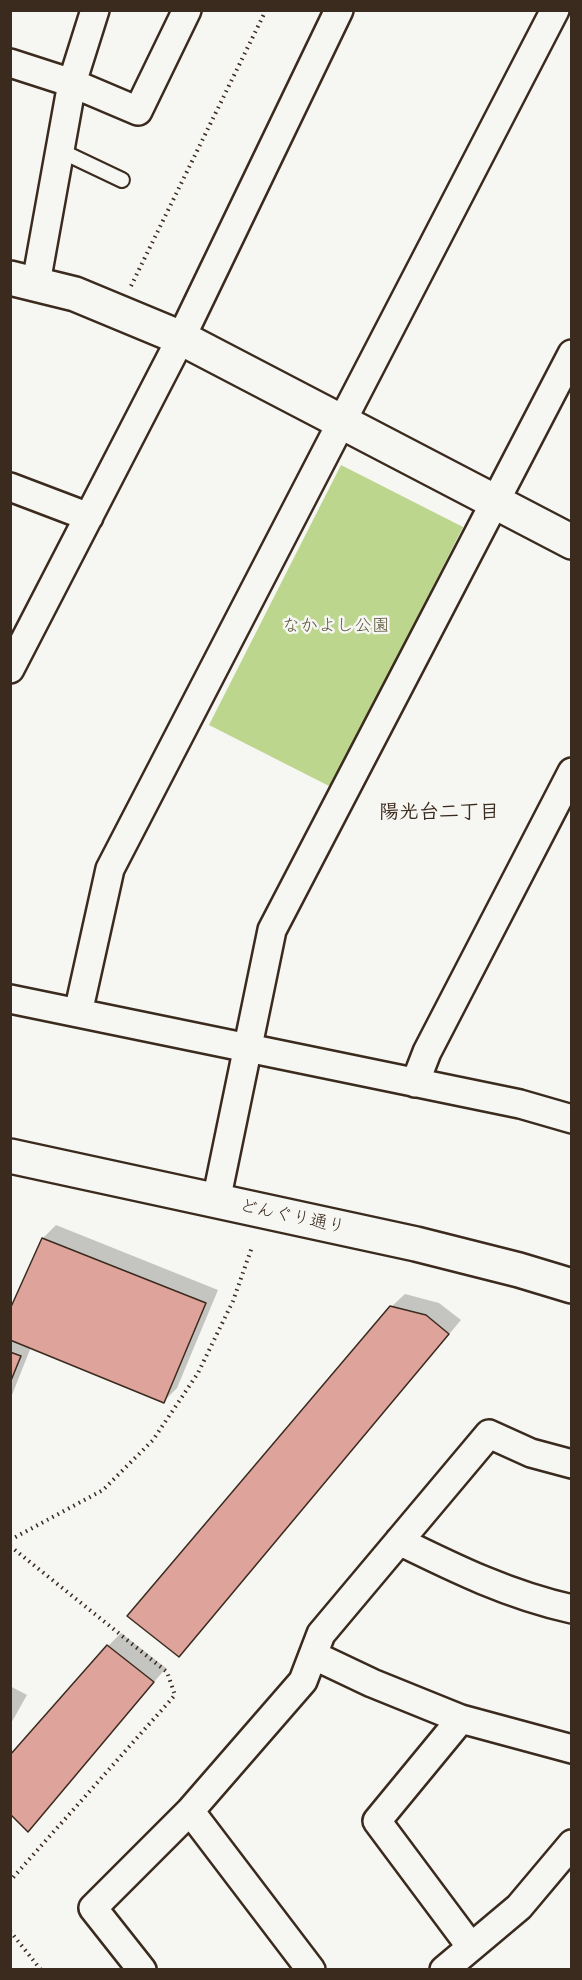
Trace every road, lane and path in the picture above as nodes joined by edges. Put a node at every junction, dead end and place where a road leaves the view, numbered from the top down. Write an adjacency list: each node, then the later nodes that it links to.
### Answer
1 (95, 10): 7 (street)
2 (187, 10): 7 (street)
3 (266, 10): 11 (path)
4 (339, 10): 12 (street)
5 (555, 10): 14 (street)
6 (10, 63): 7 (street)
7 (72, 83): 8 (street)
8 (61, 151): 9 (lane); 10 (street)
9 (122, 180)
10 (23, 281): 12 (street)
11 (129, 289)
12 (181, 338): 14 (street); 17 (street)
13 (572, 354): 16 (street)
14 (340, 422): 16 (street); 22 (street)
15 (10, 487): 17 (street)
16 (495, 501): 18 (street); 23 (street)
17 (89, 517): 19 (street)
18 (572, 542)
19 (11, 667)
20 (572, 772): 24 (street)
21 (10, 999): 22 (street)
22 (78, 1013): 23 (street)
23 (246, 1048): 24 (street); 27 (street)
24 (415, 1083): 25 (street)
25 (572, 1119)
26 (10, 1156): 27 (street, どんぐり通り)
27 (216, 1201): 29 (street, どんぐり通り)
28 (252, 1247): 31 (path)
29 (572, 1286)
30 (572, 1464): 32 (street)
31 (10, 1540)
32 (399, 1541): 34 (street); 35 (street)
33 (10, 1546): 40 (path)
34 (572, 1609)
35 (313, 1654): 36 (street); 38 (street)
36 (461, 1719): 37 (street); 42 (street)
37 (572, 1749)
38 (190, 1811): 44 (street); 45 (street)
39 (572, 1844): 42 (street)
40 (10, 1881)
41 (10, 1932): 43 (path)
42 (471, 1947): 46 (street)
43 (40, 1970)
44 (142, 1970)
45 (311, 1970)
46 (444, 1970)

